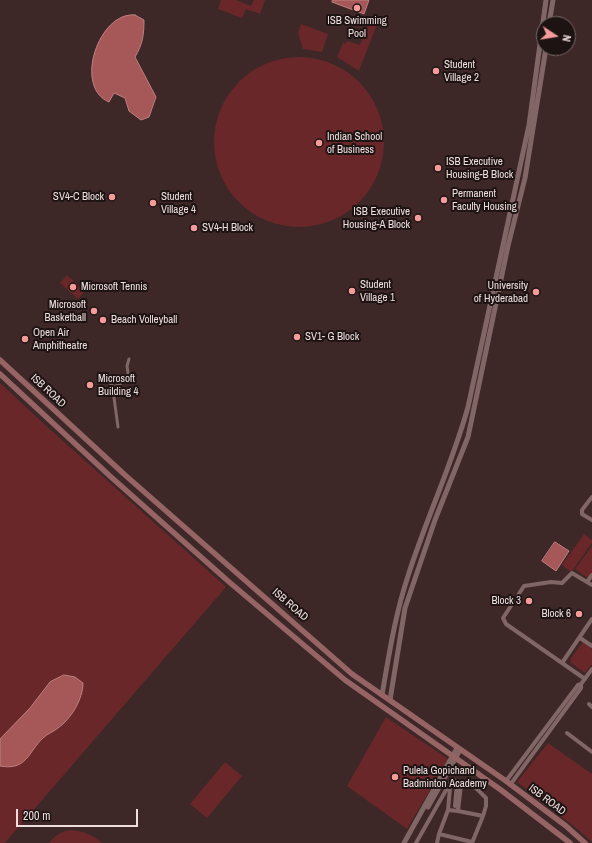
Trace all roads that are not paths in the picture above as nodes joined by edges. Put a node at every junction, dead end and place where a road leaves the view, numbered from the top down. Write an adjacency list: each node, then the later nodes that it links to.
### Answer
1 (546, 0): 22 (street)
2 (553, 0): 3 (street)
3 (550, 16)
4 (545, 56): 23 (street)
5 (0, 360): 22 (main road, ISB ROAD)
6 (129, 360): 9 (street)
7 (0, 374): 27 (main road, ISB ROAD)
8 (106, 379): 9 (street)
9 (114, 387): 10 (street)
10 (118, 427)
11 (592, 497): 12 (street)
12 (592, 520)
13 (592, 575): 14 (street)
14 (587, 582): 15 (street); 19 (street)
15 (592, 585)
16 (592, 619): 17 (street)
17 (580, 638): 18 (street); 19 (street)
18 (592, 646)
19 (562, 663): 21 (street)
20 (592, 669): 21 (street)
21 (585, 679): 28 (street)
22 (382, 695): 23 (main road, ISB ROAD)
23 (390, 700): 25 (main road, ISB ROAD)
24 (568, 733): 26 (street)
25 (459, 749): 27 (street); 28 (main road, ISB ROAD)
26 (592, 752)
27 (454, 757): 34 (street); 41 (main road, ISB ROAD)
28 (508, 783): 42 (main road, ISB ROAD)
29 (448, 787): 30 (street); 31 (street); 38 (street)
30 (455, 806)
31 (448, 810): 32 (street); 35 (street)
32 (458, 811): 33 (street); 33 (street)
33 (483, 816): 40 (street)
34 (415, 826): 36 (street); 37 (street)
35 (439, 834): 39 (street); 40 (street)
36 (404, 843)
37 (408, 843)
38 (416, 843)
39 (437, 843)
40 (472, 843)
41 (570, 843)
42 (585, 843)

